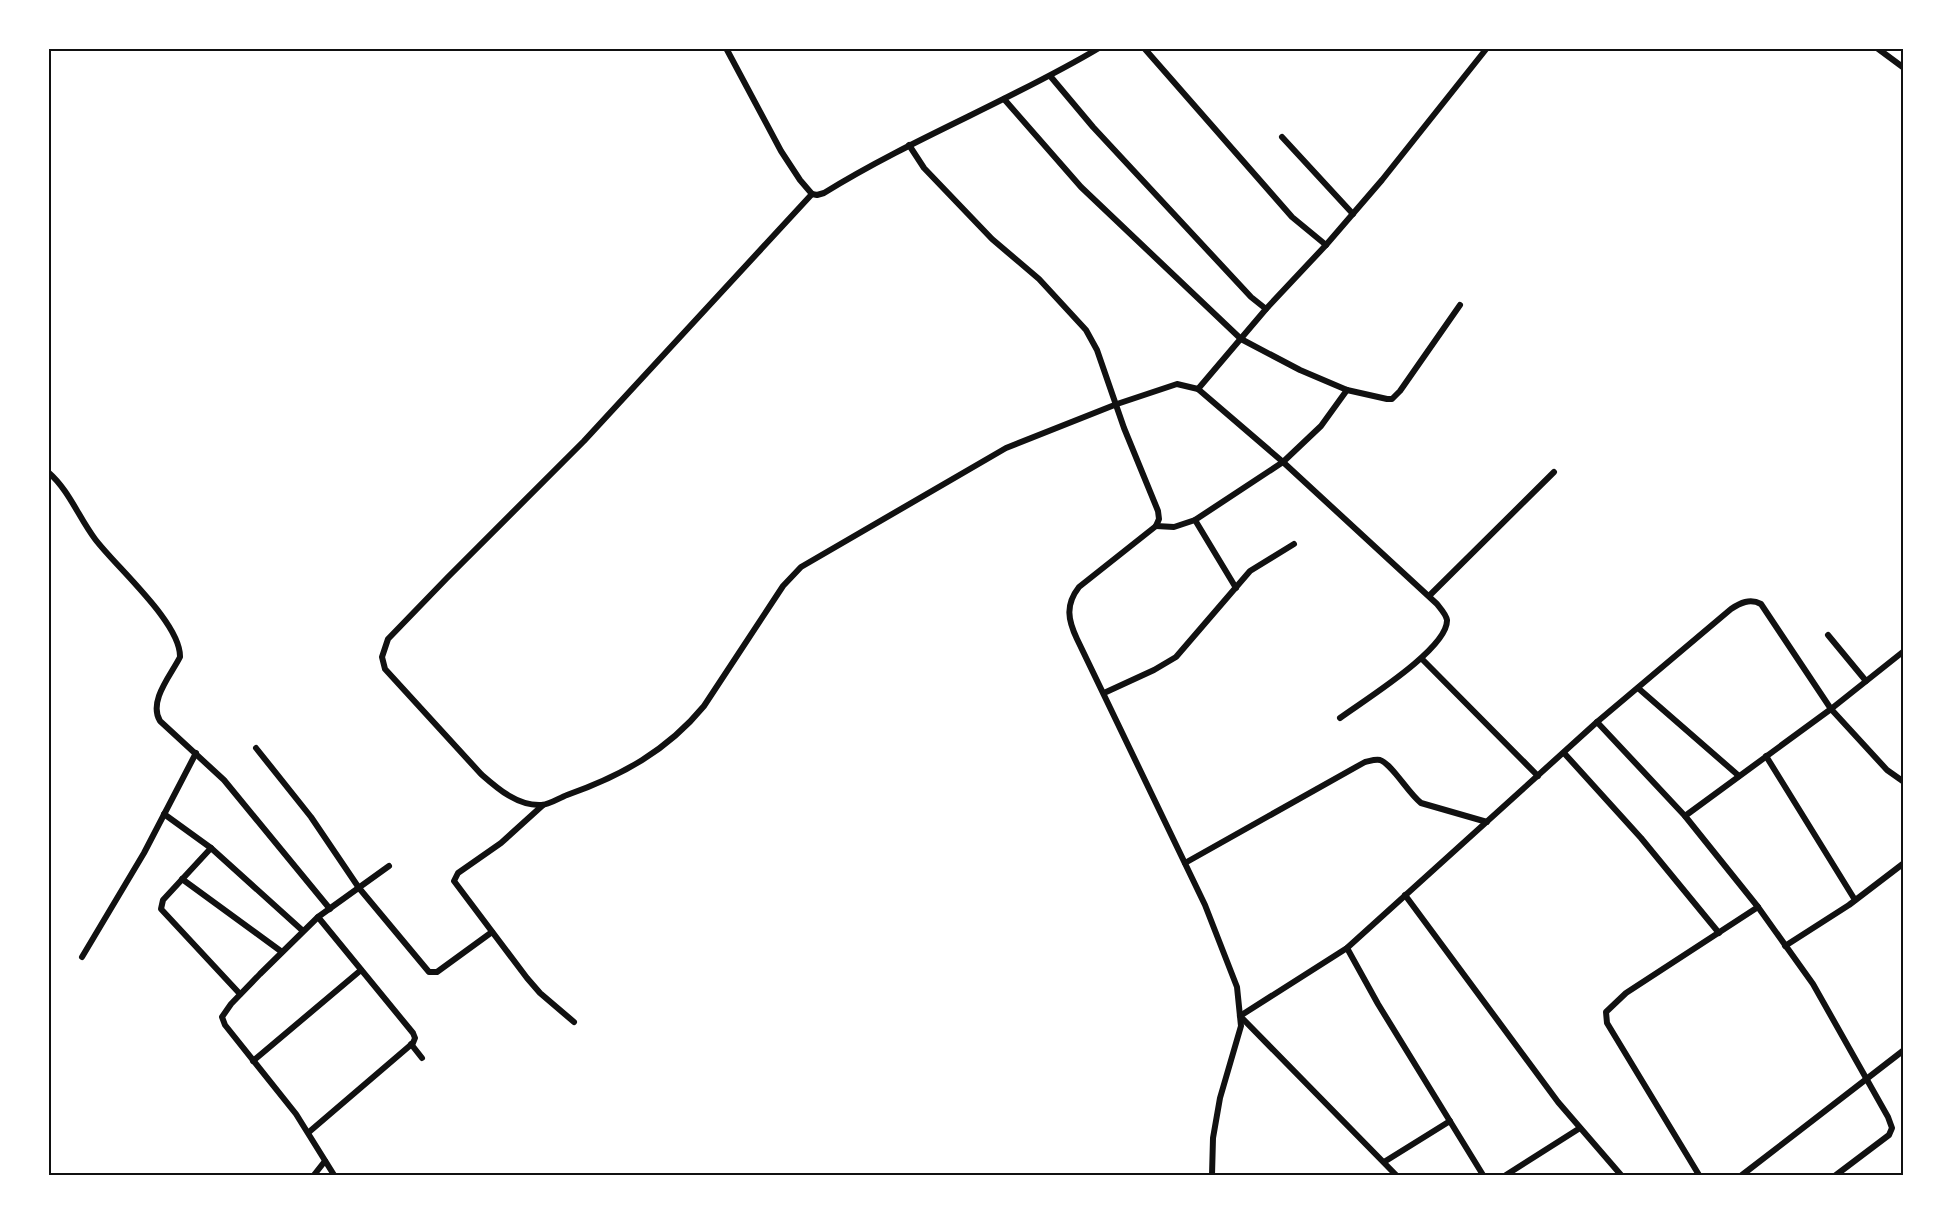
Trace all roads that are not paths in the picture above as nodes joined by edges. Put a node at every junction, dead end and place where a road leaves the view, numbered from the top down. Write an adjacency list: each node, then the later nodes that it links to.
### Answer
1 (726, 48): 11 (street)
2 (1099, 48): 7 (street)
3 (1144, 48): 13 (street)
4 (1486, 48): 12 (street)
5 (1877, 48): 6 (street)
6 (1904, 68)
7 (1051, 76): 8 (street); 15 (street)
8 (1004, 99): 10 (street); 16 (street)
9 (1282, 137): 12 (street)
10 (909, 145): 11 (street); 19 (street)
11 (812, 194): 44 (street)
12 (1353, 214): 13 (street)
13 (1326, 245): 15 (street)
14 (1460, 305): 18 (street)
15 (1266, 309): 16 (street)
16 (1241, 339): 17 (street); 18 (street)
17 (1198, 389): 19 (street); 20 (street)
18 (1347, 390): 20 (street)
19 (1117, 404): 24 (street); 44 (street)
20 (1283, 462): 23 (street); 27 (street)
21 (48, 472): 38 (street)
22 (1554, 472): 27 (street)
23 (1195, 520): 24 (street); 26 (street)
24 (1156, 526): 33 (street)
25 (1294, 544): 26 (street)
26 (1236, 588): 33 (street)
27 (1429, 596): 30 (street)
28 (1828, 635): 31 (street)
29 (1904, 651): 31 (street)
30 (1422, 659): 35 (street); 41 (street)
31 (1866, 681): 34 (street)
32 (1638, 688): 34 (street); 36 (street); 42 (street)
33 (1104, 693): 49 (street)
34 (1831, 709): 40 (street); 43 (street)
35 (1340, 718)
36 (1597, 722): 39 (street); 46 (street)
37 (256, 748): 53 (street)
38 (196, 753): 45 (street); 57 (street)
39 (1564, 753): 41 (street); 61 (street)
40 (1766, 756): 42 (street); 55 (street)
41 (1538, 776): 47 (street)
42 (1739, 776): 46 (street)
43 (1904, 782)
44 (543, 805): 60 (street)
45 (164, 814): 48 (street); 65 (street)
46 (1685, 816): 56 (street)
47 (1487, 822): 49 (street); 54 (street)
48 (211, 848): 52 (street); 59 (street)
49 (1185, 863): 68 (street)
50 (1904, 863): 55 (street)
51 (390, 866): 53 (street)
52 (182, 879): 64 (street); 67 (street)
53 (359, 888): 57 (street); 60 (street)
54 (1405, 895): 63 (street); 76 (street)
55 (1855, 900): 62 (street)
56 (1758, 907): 61 (street); 62 (street)
57 (330, 909): 58 (street)
58 (318, 917): 59 (street); 66 (street)
59 (303, 931): 64 (street)
60 (492, 932): 69 (street)
61 (1719, 933): 87 (street)
62 (1785, 946): 74 (street)
63 (1347, 948): 68 (street); 75 (street)
64 (282, 952): 67 (street)
65 (82, 957)
66 (361, 970): 70 (street); 73 (street)
67 (240, 994): 73 (street)
68 (1240, 1016): 79 (street); 82 (street)
69 (574, 1022)
70 (411, 1044): 72 (street); 77 (street)
71 (1904, 1050): 74 (street)
72 (422, 1058)
73 (252, 1061): 77 (street)
74 (1867, 1079): 88 (street); 89 (street)
75 (1450, 1121): 79 (street); 84 (street)
76 (1580, 1128): 85 (street); 86 (street)
77 (309, 1132): 78 (street)
78 (325, 1161): 80 (street); 81 (street)
79 (1384, 1162): 83 (street)
80 (314, 1175)
81 (334, 1175)
82 (1212, 1175)
83 (1396, 1175)
84 (1484, 1175)
85 (1506, 1175)
86 (1621, 1175)
87 (1699, 1175)
88 (1742, 1175)
89 (1836, 1175)

